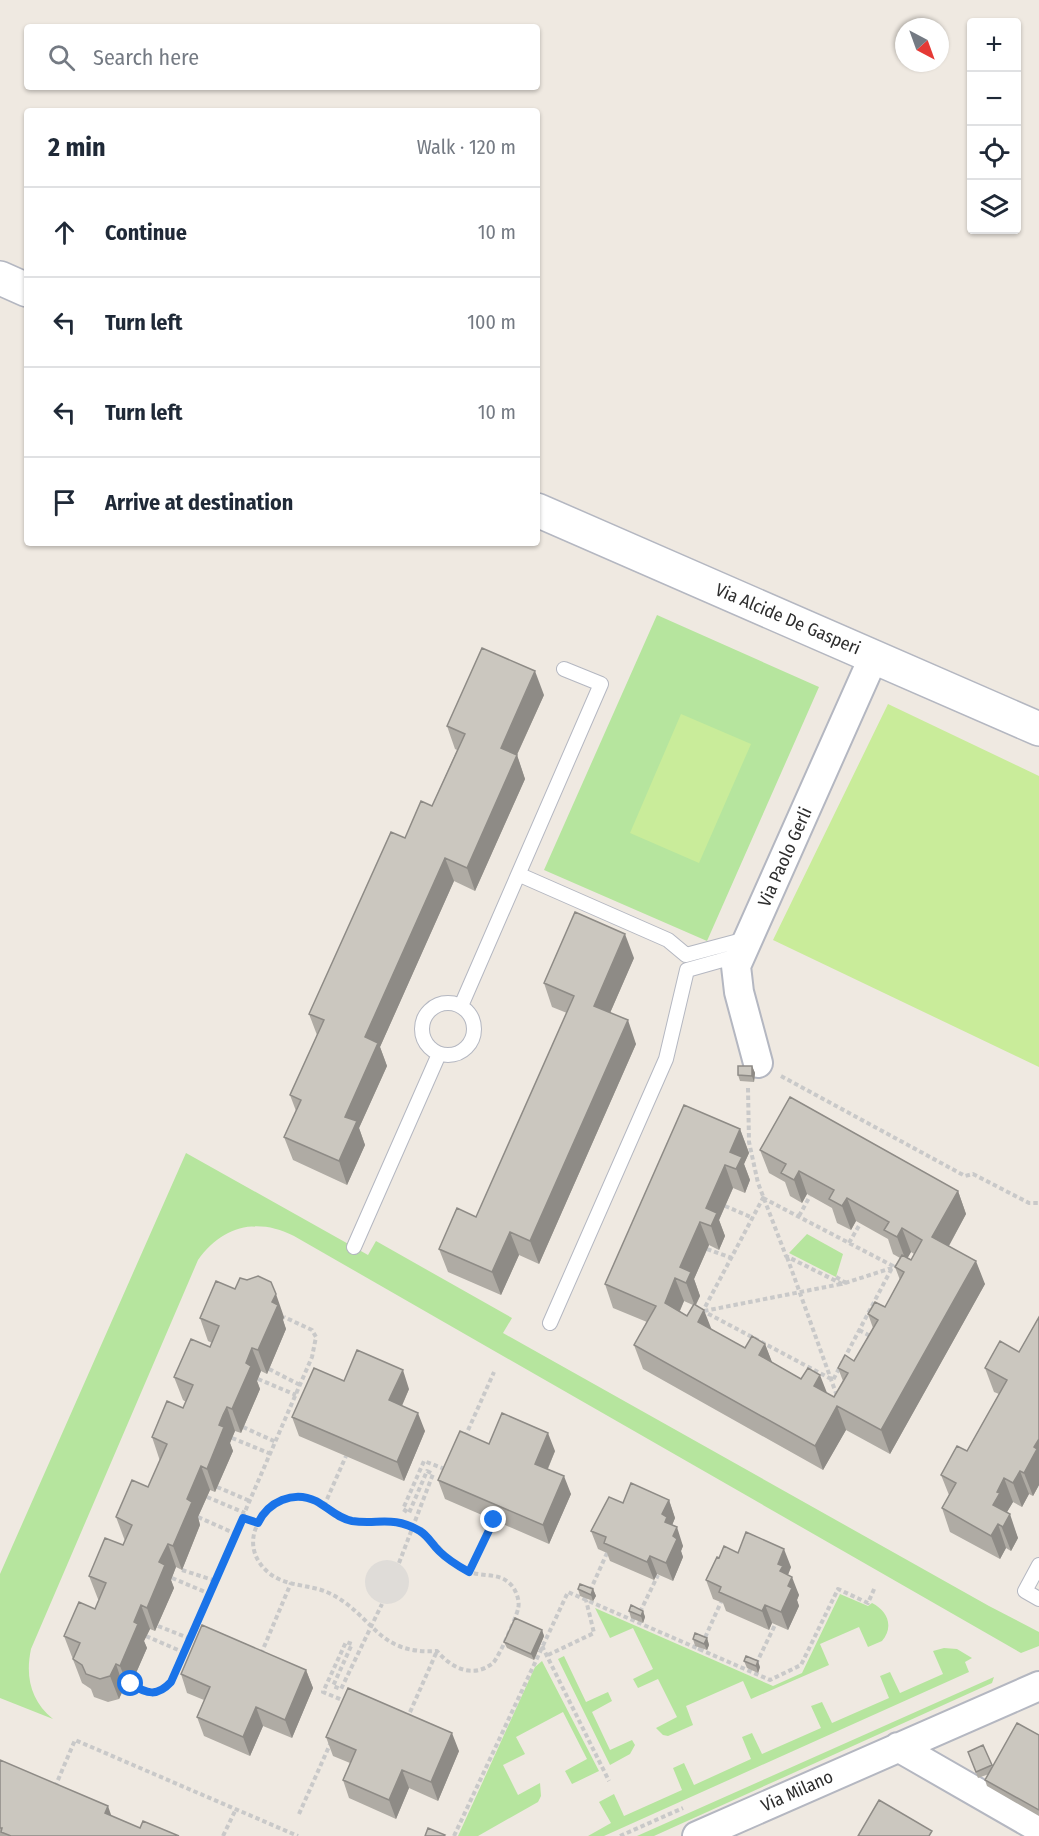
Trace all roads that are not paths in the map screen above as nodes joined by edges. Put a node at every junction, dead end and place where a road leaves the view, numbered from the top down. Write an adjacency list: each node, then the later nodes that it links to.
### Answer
1 (0, 278): 2 (street)
2 (24, 289)
3 (540, 511): 4 (street, Via Alcide De Gasperi)
4 (874, 656): 6 (street, Via Alcide De Gasperi); 8 (street, Via Paolo Gerli)
5 (564, 669): 7 (lane)
6 (1039, 729)
7 (520, 875): 9 (lane); 11 (lane)
8 (744, 947): 9 (lane); 10 (lane); 13 (street, Via Paolo Gerli)
9 (686, 955): 10 (lane)
10 (687, 970): 15 (lane)
11 (461, 1006): 12 (lane); 12 (lane)
12 (439, 1054): 14 (lane)
13 (758, 1064)
14 (354, 1248)
15 (550, 1323)
16 (1039, 1566): 17 (lane)
17 (1039, 1599)
18 (1039, 1686): 19 (street, Via Milano)
19 (897, 1747): 20 (street); 21 (street, Via Milano)
20 (1039, 1828)
21 (697, 1836)

